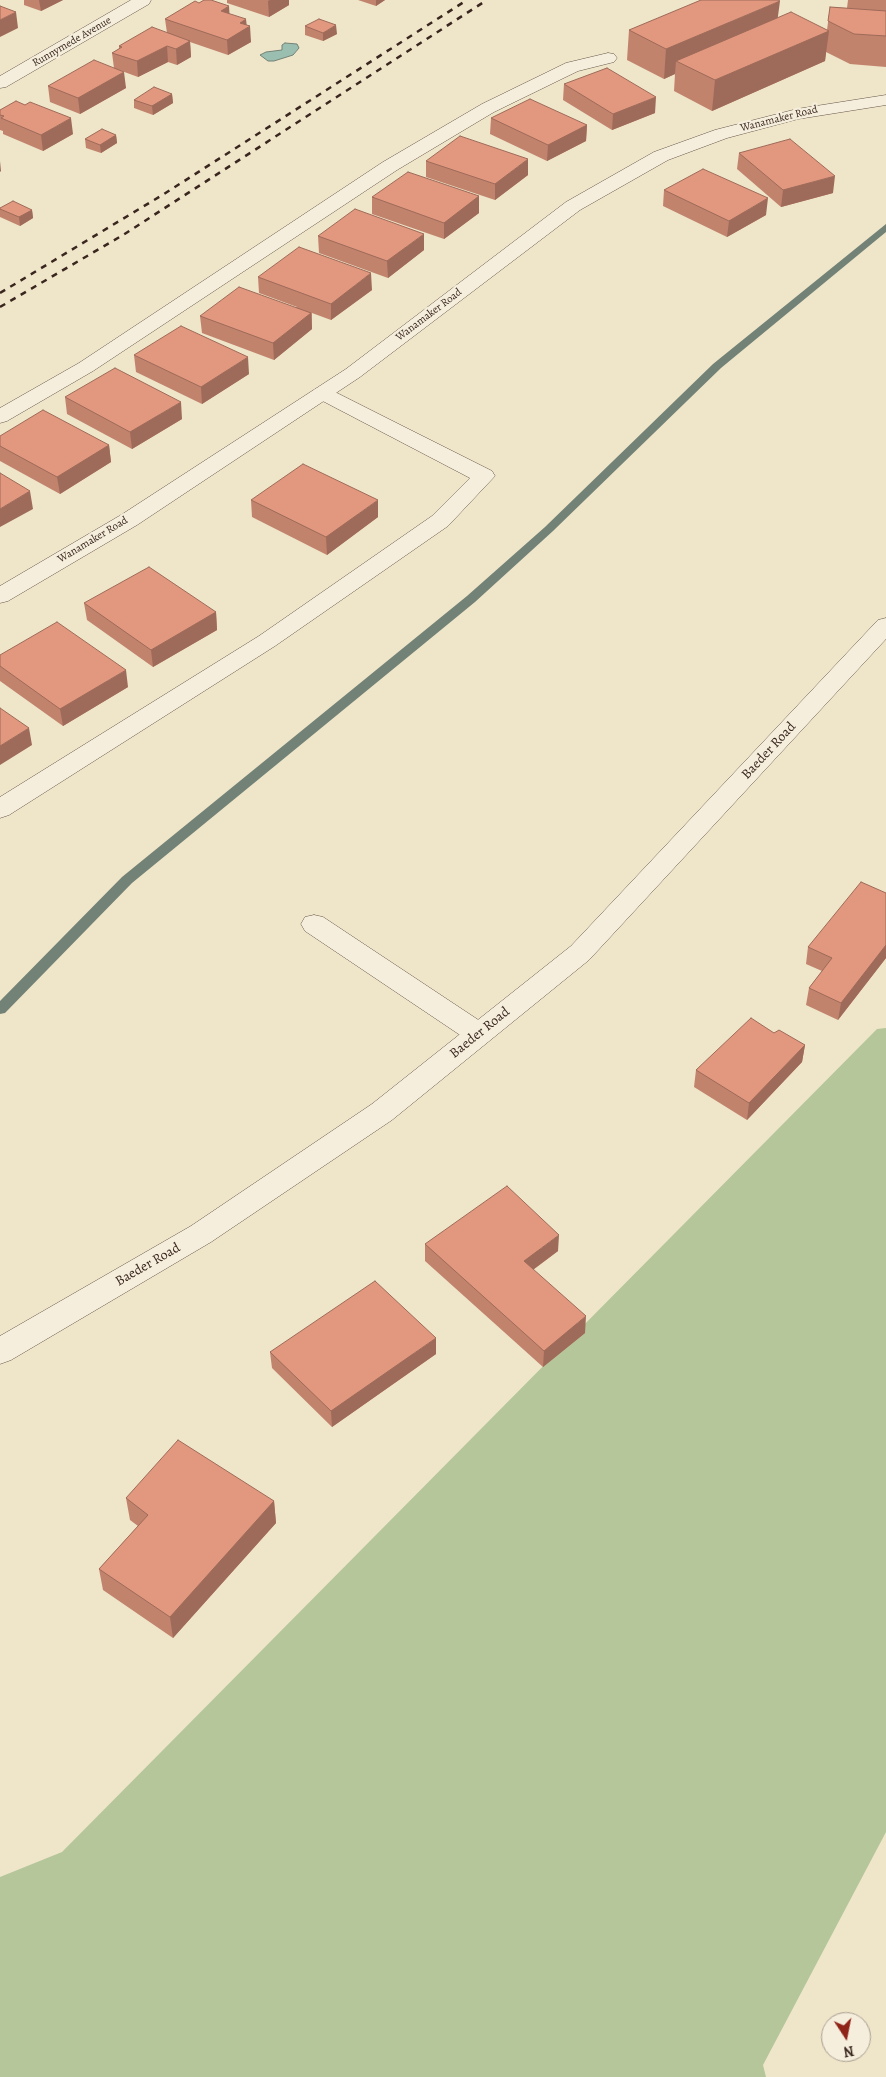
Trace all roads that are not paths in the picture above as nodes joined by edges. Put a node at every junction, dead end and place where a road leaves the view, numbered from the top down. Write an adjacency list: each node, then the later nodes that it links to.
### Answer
1 (143, 0): 3 (street, Runnymede Avenue)
2 (608, 58): 6 (street)
3 (0, 83)
4 (886, 100): 5 (street, Wanamaker Road)
5 (322, 393): 7 (street, Wanamaker Road); 9 (street)
6 (0, 417)
7 (0, 596)
8 (886, 625): 11 (street, Baeder Road)
9 (0, 809)
10 (314, 924): 11 (street)
11 (479, 1034): 12 (street, Baeder Road)
12 (0, 1351)

